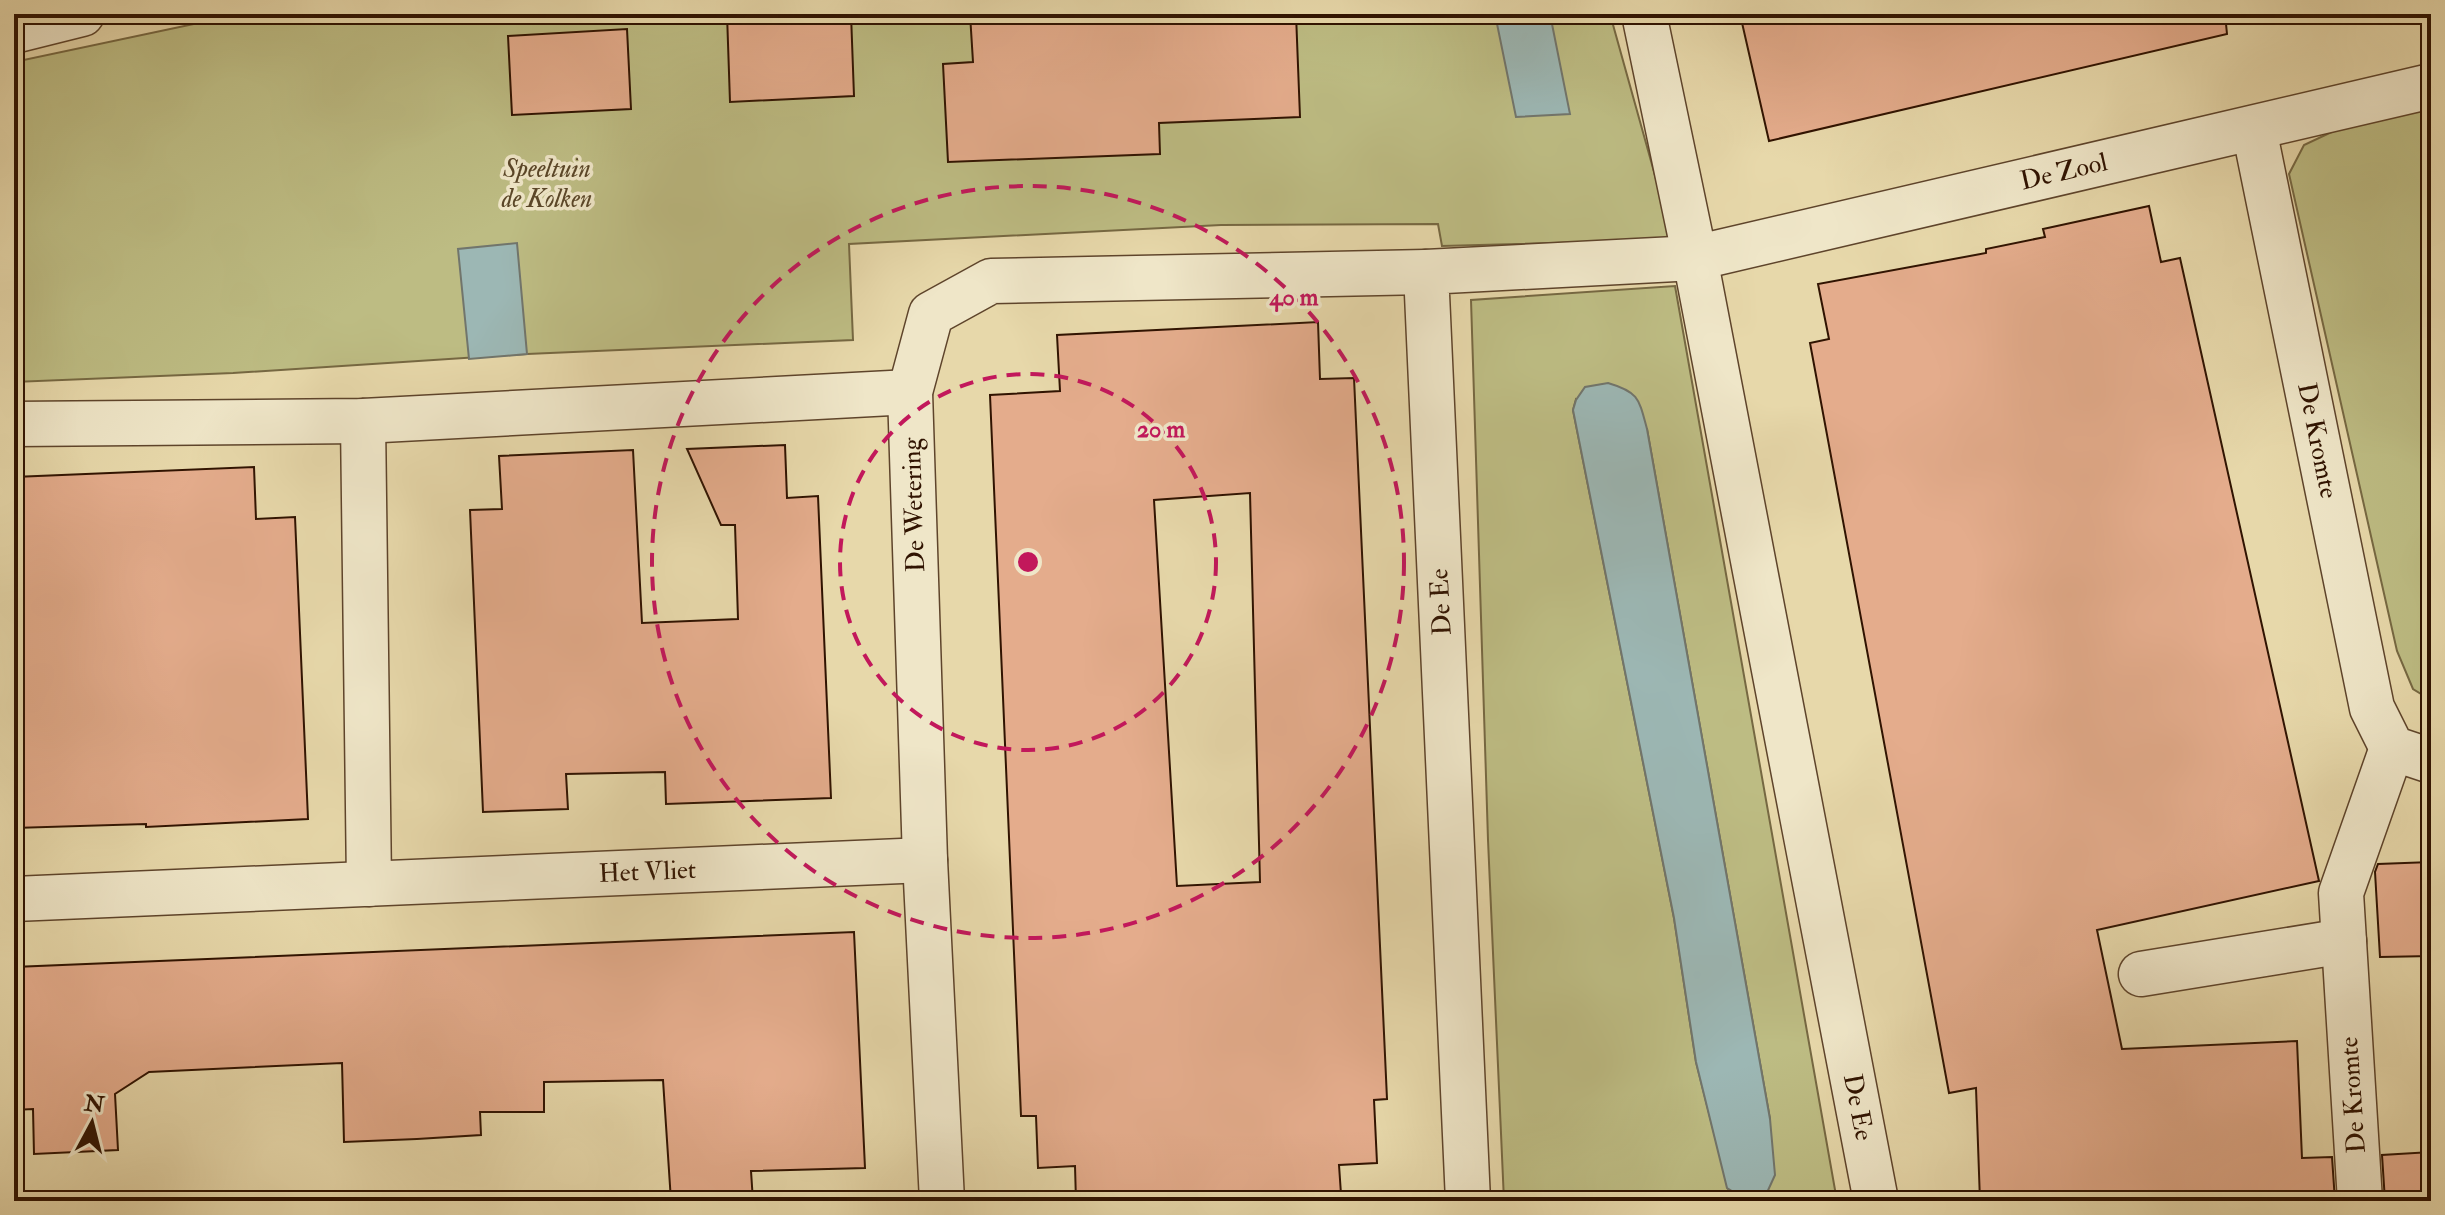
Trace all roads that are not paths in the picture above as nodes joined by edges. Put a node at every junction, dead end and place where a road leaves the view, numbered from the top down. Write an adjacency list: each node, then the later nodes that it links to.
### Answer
1 (82, 14): 3 (street)
2 (1644, 14): 6 (street, De Ee)
3 (14, 31)
4 (2431, 86): 5 (street, De Zool)
5 (2254, 129): 6 (street, De Zool); 11 (street, De Kromte)
6 (1695, 258): 7 (street); 19 (street, De Ee)
7 (1426, 272): 8 (street, De Wetering); 18 (street, De Ee)
8 (910, 392): 9 (street); 12 (street, De Wetering)
9 (363, 421): 10 (street); 13 (street)
10 (14, 424)
11 (2412, 755): 15 (street, De Kromte)
12 (925, 860): 13 (street, Het Vliet); 17 (street, De Wetering)
13 (369, 884): 14 (street, Het Vliet)
14 (14, 899)
15 (2344, 941): 16 (street); 20 (street, De Kromte)
16 (2141, 974)
17 (942, 1201)
18 (1468, 1201)
19 (1876, 1201)
20 (2360, 1201)

